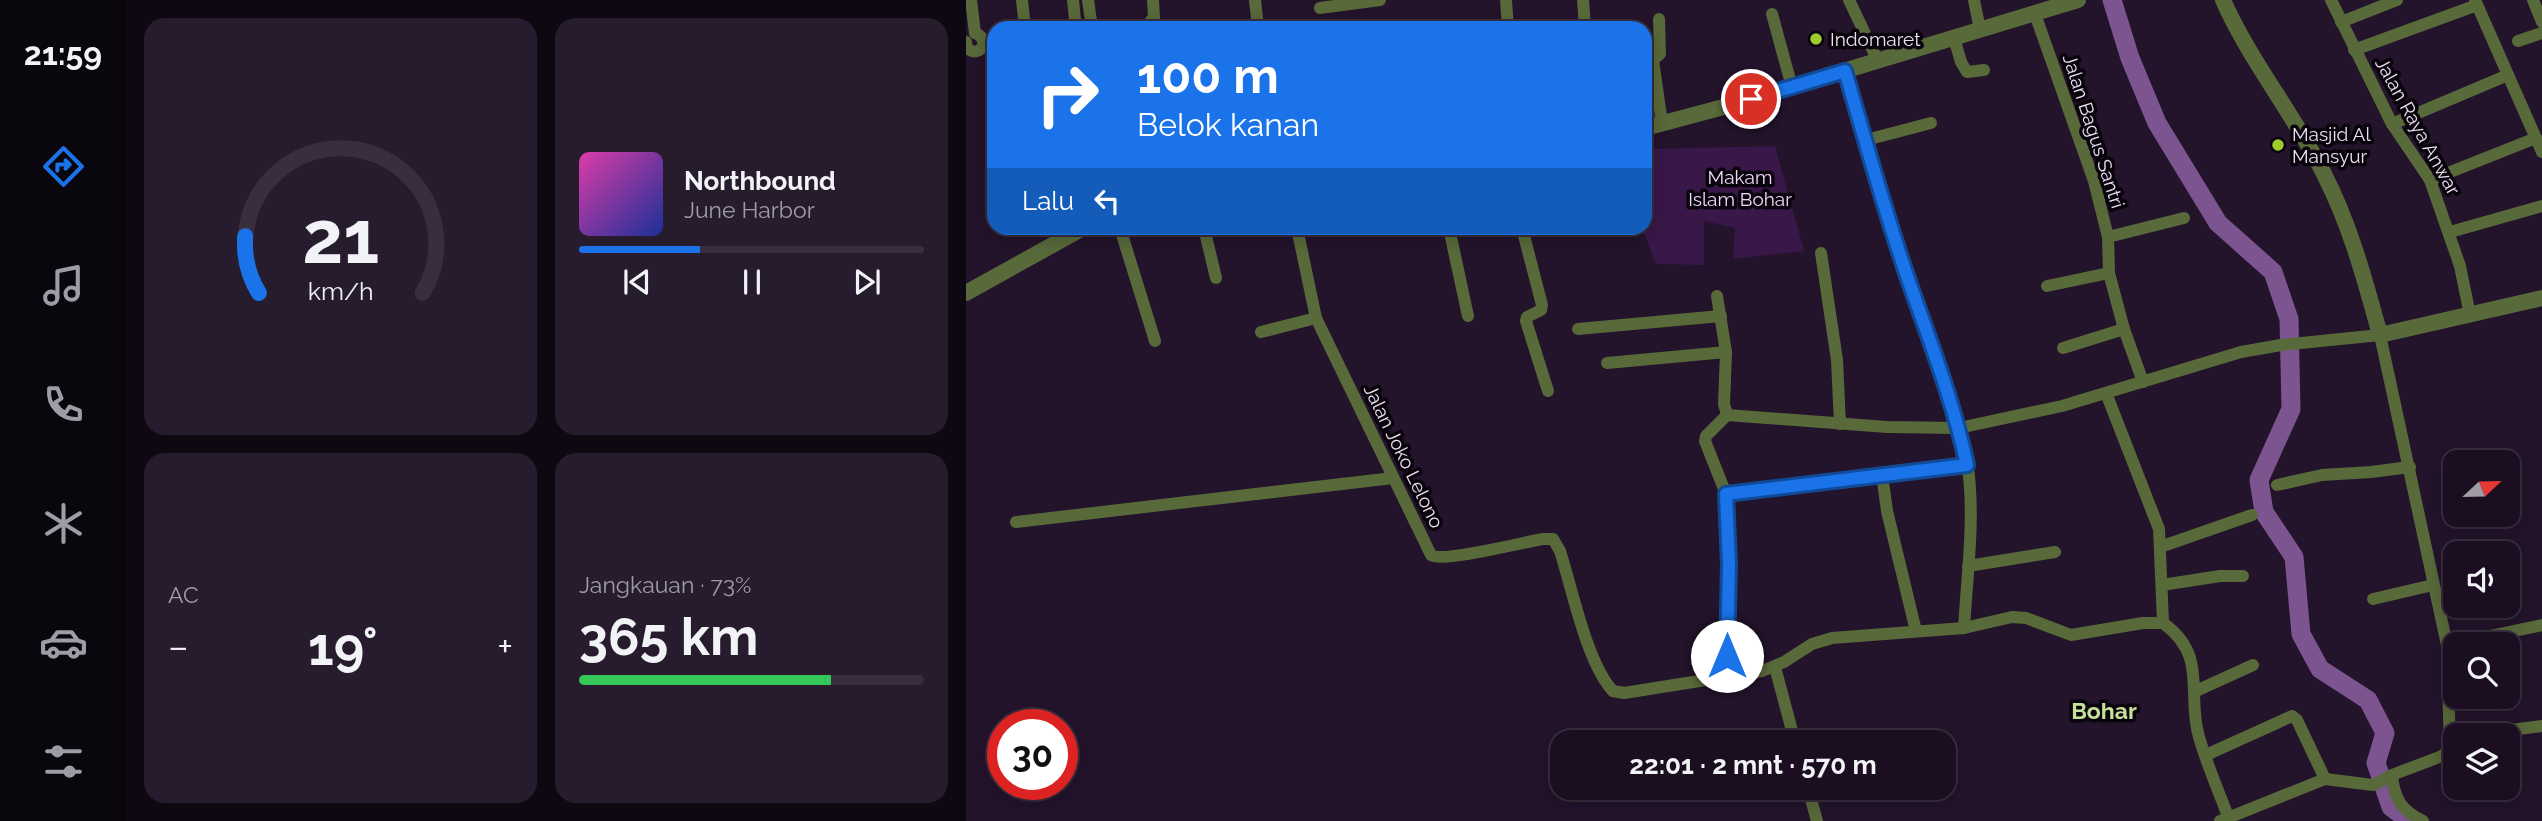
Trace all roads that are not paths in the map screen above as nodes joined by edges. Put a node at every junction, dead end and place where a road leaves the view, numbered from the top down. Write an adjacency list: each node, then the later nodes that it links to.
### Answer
1 (971, 0): 35 (street)
2 (1022, 0): 23 (street)
3 (1073, 0): 24 (street)
4 (1088, 0): 25 (street)
5 (1153, 0): 26 (street)
6 (1255, 0): 27 (street)
7 (1380, 0): 17 (street)
8 (1506, 0): 28 (street)
9 (1583, 0): 29 (street)
10 (1849, 0): 38 (street)
11 (1974, 0): 32 (street)
12 (2078, 0): 21 (street)
13 (2223, 0): 75 (street)
14 (2398, 0): 30 (street)
15 (2533, 0): 31 (street)
16 (2335, 1): 30 (street, Jalan Raya Anwar)
17 (1347, 2): 19 (street)
18 (2476, 2): 37 (street); 41 (street)
19 (1320, 8)
20 (1772, 13): 42 (street)
21 (2035, 14): 32 (street); 60 (street, Jalan Bagus Santri)
22 (1660, 19): 43 (street)
23 (1024, 21)
24 (1076, 21)
25 (1091, 21)
26 (1151, 21)
27 (1257, 21)
28 (1508, 21)
29 (1584, 21)
30 (2341, 22): 37 (street, Jalan Raya Anwar)
31 (2542, 22)
32 (1980, 30): 34 (street)
33 (2542, 33): 36 (street)
34 (1954, 38): 38 (street); 39 (street)
35 (969, 39)
36 (2518, 41)
37 (2354, 50): 45 (street, Jalan Raya Anwar)
38 (1878, 61): 40 (street)
39 (1984, 69)
40 (1845, 71): 42 (street); 48 (street)
41 (2508, 75): 45 (street); 47 (street)
42 (1792, 86): 43 (street)
43 (1662, 123): 46 (street)
44 (1931, 123): 48 (street)
45 (2392, 124): 50 (street, Jalan Raya Anwar)
46 (1652, 126)
47 (2536, 138): 49 (street); 50 (street)
48 (1866, 140): 85 (street)
49 (2542, 152)
50 (2430, 180): 53 (street, Jalan Raya Anwar)
51 (2542, 206): 53 (street)
52 (2184, 218): 60 (street)
53 (2450, 232): 68 (street, Jalan Raya Anwar)
54 (1070, 235): 65 (street)
55 (1122, 235): 76 (street)
56 (1206, 235): 63 (street)
57 (1298, 235): 71 (street, Jalan Joko Lelono)
58 (1451, 235): 69 (street)
59 (1524, 235): 81 (street)
60 (2108, 237): 62 (street, Jalan Bagus Santri)
61 (1821, 253): 84 (street)
62 (2109, 272): 64 (street); 73 (street, Jalan Bagus Santri)
63 (1216, 278)
64 (2047, 286)
65 (968, 292)
66 (1717, 296): 70 (street)
67 (2542, 298): 68 (street)
68 (2470, 315): 75 (street)
69 (1468, 316)
70 (1721, 316): 72 (street); 78 (street)
71 (1316, 318): 74 (street); 89 (street, Jalan Joko Lelono)
72 (1577, 329)
73 (2124, 329): 77 (street); 80 (street, Jalan Bagus Santri)
74 (1261, 332)
75 (2381, 335): 80 (street); 87 (street)
76 (1155, 341)
77 (2063, 348)
78 (1726, 352): 79 (street); 83 (street)
79 (1606, 363)
80 (2143, 382): 82 (street)
81 (1548, 391)
82 (2106, 393): 85 (street); 94 (street)
83 (1727, 415): 84 (street); 91 (street)
84 (1840, 424): 85 (street)
85 (1959, 428): 86 (street)
86 (1967, 465): 88 (street); 96 (street)
87 (2410, 467): 90 (street); 99 (street)
88 (1882, 475): 91 (street); 104 (street)
89 (1393, 478): 93 (street); 109 (street, Jalan Joko Lelono)
90 (2277, 485)
91 (1726, 494): 109 (street)
92 (2252, 515): 94 (street)
93 (1016, 522)
94 (2160, 547): 98 (street)
95 (2056, 552): 96 (street)
96 (1968, 566): 103 (street)
97 (2243, 576): 98 (street)
98 (2162, 585): 101 (street)
99 (2433, 585): 100 (street); 105 (street)
100 (2373, 599)
101 (2163, 623): 103 (street); 110 (street)
102 (2542, 625): 106 (street)
103 (1964, 628): 104 (street)
104 (1916, 631): 108 (street)
105 (2444, 632)
106 (2509, 632)
107 (2253, 665): 110 (street)
108 (1775, 667): 109 (street); 113 (street)
109 (1728, 676)
110 (2196, 691): 114 (street)
111 (2542, 726): 112 (street)
112 (2520, 729)
113 (1793, 730)
114 (2206, 755): 117 (street); 119 (street)
115 (2443, 755): 116 (street)
116 (2390, 776): 117 (street); 121 (street)
117 (2325, 779): 119 (street)
118 (1811, 800): 120 (street)
119 (2225, 820)
120 (1816, 821)
121 (2424, 821)

